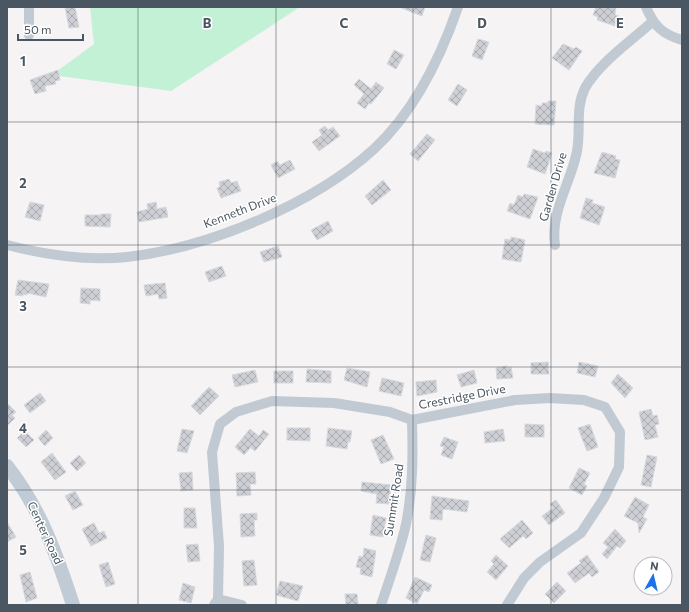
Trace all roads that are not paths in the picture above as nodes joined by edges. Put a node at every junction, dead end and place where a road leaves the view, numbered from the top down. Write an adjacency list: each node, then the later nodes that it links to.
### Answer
1 (29, 7): 5 (street)
2 (458, 7): 7 (street, Kenneth Drive)
3 (646, 7): 4 (street)
4 (652, 22): 6 (street); 8 (street, Garden Drive)
5 (29, 35)
6 (682, 40)
7 (7, 245)
8 (555, 245)
9 (412, 420): 11 (street, Crestridge Drive); 14 (street, Summit Road); 15 (street, Crestridge Drive)
10 (7, 466): 12 (street, Center Road)
11 (216, 602): 13 (street)
12 (73, 605)
13 (242, 605)
14 (381, 605)
15 (507, 605)

